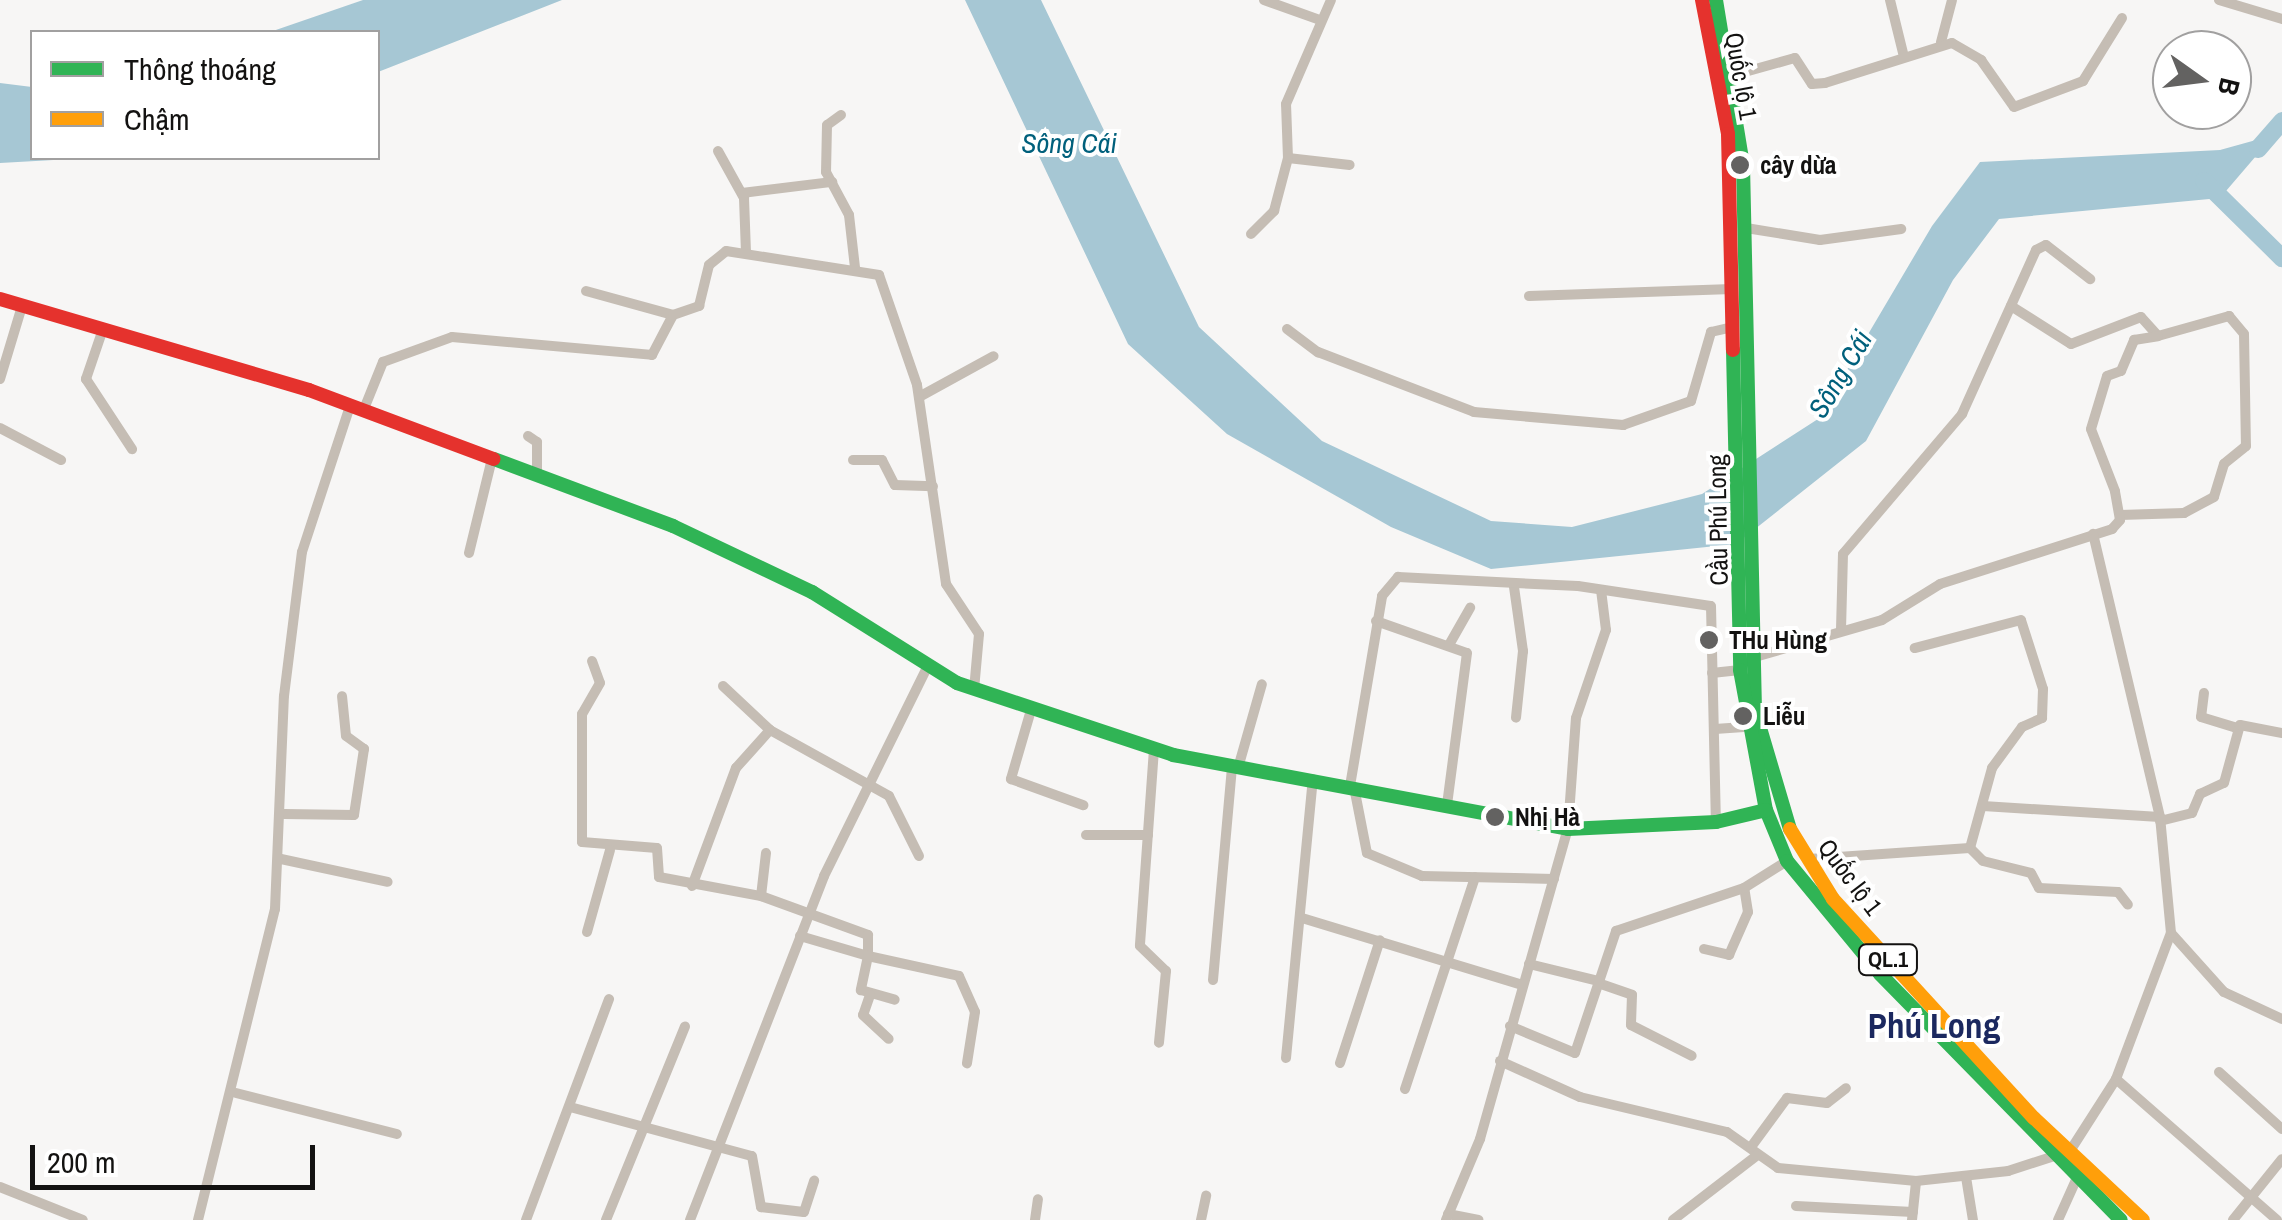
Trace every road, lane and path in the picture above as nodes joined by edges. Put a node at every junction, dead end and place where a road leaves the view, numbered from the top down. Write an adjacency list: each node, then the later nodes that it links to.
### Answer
1 (1264, 0): 10 (street)
2 (1332, 0): 10 (street)
3 (1702, 0): 26 (main road, Quốc lộ 1 / QL.1)
4 (1716, 0): 13 (main road, Quốc lộ 1 / QL.1)
5 (1890, 0): 12 (street)
6 (1952, 0): 11 (street)
7 (2219, 0): 8 (street)
8 (2277, 17)
9 (2122, 18): 11 (street)
10 (1320, 20): 16 (street)
11 (1941, 42): 12 (street)
12 (1902, 53): 13 (street)
13 (1734, 75): 20 (main road, Quốc lộ 1 / QL.1)
14 (842, 114): 18 (street)
15 (718, 151): 19 (street)
16 (1288, 158): 17 (street); 22 (street)
17 (1350, 165)
18 (832, 182): 19 (street); 24 (street)
19 (742, 193): 23 (street)
20 (1746, 228): 21 (street); 40 (main road, Quốc lộ 1 / QL.1)
21 (1901, 229)
22 (1251, 234)
23 (746, 252): 24 (street); 32 (street)
24 (855, 268): 39 (street)
25 (2090, 279): 31 (street)
26 (1732, 289): 28 (street); 33 (main road, Quốc lộ 1 / QL.1)
27 (586, 291): 32 (street)
28 (1529, 296)
29 (0, 300): 30 (main road)
30 (22, 306): 35 (main road); 38 (street)
31 (2011, 306): 36 (street); 57 (street)
32 (673, 314): 41 (street)
33 (1733, 327): 34 (street); 40 (main road, Quốc lộ 1 / QL.1)
34 (1287, 328)
35 (104, 329): 41 (main road); 44 (street)
36 (2158, 336): 50 (street); 50 (street)
37 (994, 356): 39 (street)
38 (0, 379)
39 (919, 398): 49 (street)
40 (1745, 400): 58 (main road, Cầu Phú Long / QL.1)
41 (357, 408): 45 (main road); 87 (street)
42 (0, 428): 46 (street)
43 (528, 436): 48 (street)
44 (132, 449)
45 (492, 459): 48 (main road); 52 (street)
46 (61, 460)
47 (853, 460): 49 (street)
48 (536, 475): 63 (main road)
49 (933, 486): 68 (street)
50 (2120, 515): 51 (street)
51 (2093, 534): 57 (street); 88 (street)
52 (469, 553)
53 (1514, 588): 54 (street); 56 (street); 72 (street)
54 (1600, 590): 65 (street); 90 (street)
55 (1470, 608): 59 (street)
56 (1376, 621): 59 (street); 82 (street)
57 (1841, 630): 61 (street)
58 (1749, 638): 61 (main road, Quốc lộ 1 / QL.1); 64 (main road, Quốc lộ 1 / QL.1)
59 (1449, 645): 83 (street)
60 (1915, 648): 85 (street)
61 (1756, 658): 98 (main road, Quốc lộ 1 / QL.1)
62 (592, 661): 94 (street)
63 (927, 668): 68 (main road); 81 (street)
64 (1740, 670): 65 (street); 73 (main road, Quốc lộ 1 / QL.1)
65 (1712, 673): 76 (street)
66 (1262, 684): 79 (street)
67 (723, 686): 75 (street)
68 (974, 690): 71 (main road)
69 (2204, 693): 74 (street)
70 (342, 696): 87 (street)
71 (1032, 710): 78 (main road); 84 (street)
72 (1516, 718)
73 (1744, 727): 76 (street); 86 (main road, Quốc lộ 1 / QL.1)
74 (2238, 728): 77 (street); 88 (street)
75 (770, 730): 81 (street); 103 (street)
76 (1714, 730): 89 (street)
77 (2282, 733)
78 (1154, 749): 79 (main road); 92 (street)
79 (1235, 768): 80 (main road); 117 (street)
80 (1313, 778): 82 (main road); 108 (street)
81 (864, 784): 96 (street); 107 (street)
82 (1352, 786): 83 (main road); 100 (street)
83 (1447, 804): 90 (main road)
84 (1083, 805)
85 (1984, 806): 88 (street); 93 (street)
86 (1766, 810): 89 (main road); 99 (main road, Quốc lộ 1 / QL.1)
87 (284, 814): 97 (street)
88 (2160, 819): 110 (street)
89 (1716, 822): 90 (main road)
90 (1568, 829): 101 (street)
91 (1086, 835): 92 (street)
92 (1148, 835): 127 (street)
93 (1970, 848): 98 (street); 106 (street)
94 (610, 850): 103 (street); 109 (street)
95 (766, 853): 105 (street)
96 (919, 856)
97 (281, 859): 102 (street); 137 (street)
98 (1805, 859): 144 (main road, Quốc lộ 1 / QL.1)
99 (1788, 861): 104 (street); 145 (main road, Quốc lộ 1 / QL.1)
100 (1475, 877): 101 (street); 115 (street)
101 (1554, 878): 116 (street)
102 (388, 882)
103 (692, 886): 105 (street)
104 (1744, 888): 113 (street); 118 (street)
105 (761, 896): 107 (street)
106 (2128, 905)
107 (807, 918): 111 (street); 114 (street)
108 (1302, 918): 112 (street); 129 (street)
109 (587, 932)
110 (2171, 933): 123 (street); 134 (street)
111 (800, 936): 114 (street); 142 (street)
112 (1380, 940): 115 (street); 132 (street)
113 (1704, 949)
114 (868, 956): 120 (street); 131 (street)
115 (1449, 962): 119 (street); 136 (street)
116 (1529, 964): 118 (street); 119 (street)
117 (1213, 980)
118 (1598, 982): 125 (street); 128 (street)
119 (1522, 985): 125 (street)
120 (870, 994): 122 (street); 126 (street)
121 (609, 1000): 138 (street)
122 (895, 1000)
123 (2282, 1020)
124 (685, 1026): 139 (street)
125 (1510, 1026): 130 (street)
126 (888, 1039)
127 (1159, 1042)
128 (1692, 1056)
129 (1286, 1058)
130 (1500, 1060): 143 (street); 158 (street)
131 (967, 1063)
132 (1340, 1063)
133 (2218, 1072): 140 (street)
134 (2116, 1079): 144 (street); 153 (street)
135 (1846, 1088): 143 (street)
136 (1406, 1089)
137 (236, 1093): 141 (street); 161 (street)
138 (570, 1107): 139 (street); 162 (street)
139 (642, 1127): 142 (street); 163 (street)
140 (2282, 1129)
141 (398, 1134)
142 (720, 1148): 156 (street); 164 (street)
143 (1753, 1151): 150 (street); 159 (street)
144 (2070, 1151): 145 (street); 171 (main road, Quốc lộ 1 / QL.1)
145 (2053, 1158): 147 (street); 149 (main road, Quốc lộ 1 / QL.1)
146 (2282, 1159): 153 (street)
147 (1966, 1177): 150 (street); 168 (street)
148 (814, 1180): 156 (street)
149 (2076, 1180): 169 (street); 170 (main road, Quốc lộ 1 / QL.1)
150 (1916, 1181): 157 (street)
151 (0, 1187): 160 (street)
152 (1206, 1196): 166 (street)
153 (2253, 1198): 172 (street); 173 (street)
154 (1038, 1199): 165 (street)
155 (1796, 1206): 157 (street)
156 (801, 1216)
157 (1912, 1216)
158 (1447, 1217): 167 (street)
159 (1675, 1219)
160 (83, 1220)
161 (198, 1220)
162 (526, 1220)
163 (606, 1220)
164 (690, 1220)
165 (1035, 1220)
166 (1201, 1220)
167 (1478, 1220)
168 (1972, 1220)
169 (2058, 1220)
170 (2121, 1220)
171 (2143, 1220)
172 (2234, 1220)
173 (2277, 1220)

